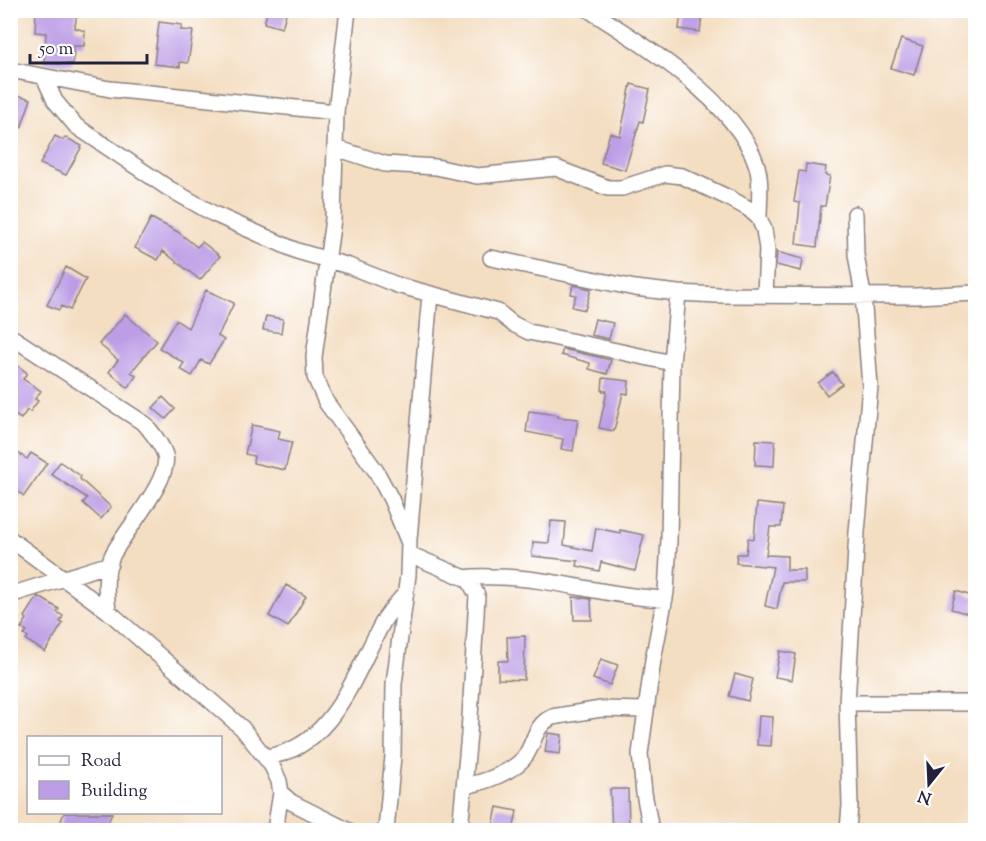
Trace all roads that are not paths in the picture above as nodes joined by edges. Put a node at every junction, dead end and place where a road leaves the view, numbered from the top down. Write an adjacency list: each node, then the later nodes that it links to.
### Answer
1 (348, 10): 5 (street)
2 (589, 10): 8 (street)
3 (10, 70): 4 (street)
4 (44, 77): 5 (street); 10 (street)
5 (336, 112): 6 (street)
6 (336, 148): 8 (street); 10 (street)
7 (855, 214): 15 (street)
8 (759, 218): 14 (street)
9 (490, 258): 11 (street)
10 (327, 259): 13 (street); 19 (street)
11 (678, 292): 14 (street); 17 (street)
12 (975, 293): 15 (street)
13 (430, 294): 17 (street); 19 (street)
14 (765, 295): 15 (street)
15 (863, 295): 27 (street)
16 (10, 336): 20 (street)
17 (672, 363): 25 (street)
18 (10, 539): 21 (street)
19 (409, 549): 22 (street); 23 (street)
20 (110, 564): 21 (street); 26 (street)
21 (62, 578): 24 (street); 26 (street)
22 (465, 578): 25 (street); 31 (street)
23 (406, 593): 30 (street); 35 (street)
24 (10, 595)
25 (665, 599): 29 (street)
26 (108, 611): 30 (street)
27 (847, 703): 28 (street); 38 (street)
28 (975, 703)
29 (645, 710): 31 (street); 37 (street)
30 (265, 757): 32 (street)
31 (465, 786): 36 (street)
32 (281, 793): 33 (street); 34 (street)
33 (275, 831)
34 (347, 831)
35 (386, 831)
36 (460, 831)
37 (651, 831)
38 (848, 831)

